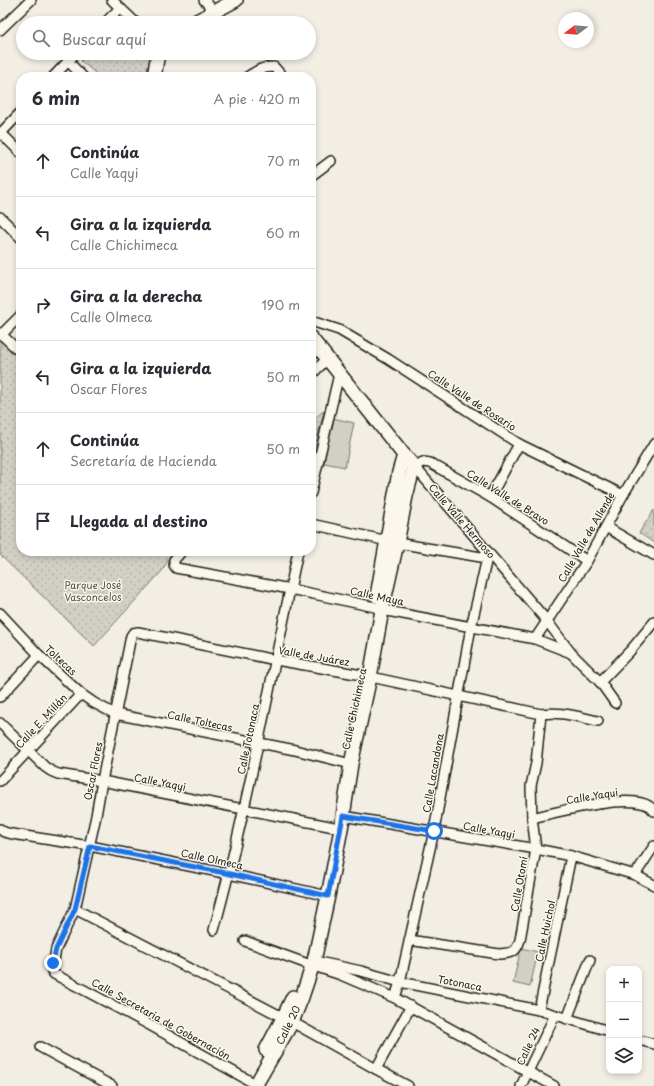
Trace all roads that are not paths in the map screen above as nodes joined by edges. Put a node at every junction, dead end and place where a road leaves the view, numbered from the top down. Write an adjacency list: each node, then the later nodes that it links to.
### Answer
1 (31, 0): 10 (street)
2 (112, 0): 5 (street)
3 (204, 0): 6 (street)
4 (236, 0): 6 (main road)
5 (120, 8): 7 (street); 8 (street)
6 (214, 11): 9 (main road)
7 (112, 16)
8 (129, 16)
9 (205, 16)
10 (0, 30)
11 (155, 60): 15 (main road)
12 (68, 61): 13 (street); 14 (street)
13 (58, 72)
14 (78, 72)
15 (154, 72)
16 (255, 72): 17 (street)
17 (278, 72)
18 (16, 117): 19 (street)
19 (0, 134): 20 (street)
20 (16, 148)
21 (331, 161): 22 (street)
22 (316, 172)
23 (0, 217): 24 (street)
24 (16, 233)
25 (16, 320): 27 (street)
26 (316, 323): 33 (street, Calle Valle de Rosario)
27 (1, 334): 29 (street)
28 (316, 344): 30 (main road, Calle Valle Hermoso)
29 (16, 348)
30 (328, 358): 31 (street); 32 (main road, Calle Valle Hermoso)
31 (316, 370)
32 (339, 374): 35 (main road, Calle Valle Hermoso); 37 (street)
33 (519, 444): 38 (street, Calle Valle de Rosario); 39 (street)
34 (654, 444): 38 (street, Calle Valle de Allende)
35 (404, 455): 36 (main road, Calle Valle Hermoso); 42 (main road, Calle Chichimeca)
36 (414, 466): 39 (street, Calle Valle de Bravo); 42 (main road, Calle Chichimeca); 43 (street, Calle Valle Hermoso)
37 (316, 472)
38 (623, 495): 41 (street, Calle Valle de Allende)
39 (490, 497): 47 (street, Calle Valle de Bravo)
40 (316, 525): 42 (street)
41 (606, 527): 44 (street); 47 (street, Calle Valle de Allende)
42 (392, 541): 43 (street); 49 (main road, Calle Chichimeca)
43 (487, 554): 51 (street, Calle Valle Hermoso); 53 (street, Calle Lacandona)
44 (654, 555)
45 (178, 556): 48 (street, Calle Maya)
46 (297, 556): 48 (street, Calle Totonaca)
47 (587, 561): 51 (street, Calle Valle de Allende)
48 (290, 589): 49 (street, Calle Maya); 58 (street, Calle Totonaca)
49 (378, 608): 53 (street, Calle Maya); 59 (main road, Calle Chichimeca)
50 (0, 613): 57 (street, Toltecas)
51 (547, 621): 55 (street, Calle Valle de Allende); 56 (street, Calle Valle Hermoso)
52 (654, 622): 60 (street)
53 (471, 627): 55 (street, Calle Maya); 62 (street, Calle Lacandona)
54 (131, 636): 58 (street, Valle de Juárez); 65 (street, Oscar Flores)
55 (534, 639): 56 (street, Calle Maya)
56 (571, 653): 60 (street, Calle Valle Hermoso)
57 (39, 655): 61 (street, Toltecas); 63 (street)
58 (276, 660): 59 (street, Valle de Juárez); 69 (street, Calle Totonaca)
59 (366, 676): 62 (street, Valle de Juárez); 71 (main road, Calle Chichimeca)
60 (600, 682): 64 (street, Calle Valle Hermoso)
61 (81, 694): 65 (street, Toltecas); 70 (street, Calle E. Millán)
62 (458, 696): 66 (street, Valle de Juárez); 80 (street, Calle Lacandona)
63 (0, 697)
64 (615, 703)
65 (115, 714): 69 (street, Calle Toltecas); 73 (street, Oscar Flores)
66 (541, 714): 67 (street, Valle de Juárez); 77 (street, Calle Otomí)
67 (598, 722)
68 (0, 723): 70 (street, Calle Yaqyi)
69 (258, 744): 71 (street, Calle Toltecas); 74 (street, Calle Totonaca)
70 (28, 752): 72 (street, Calle E. Millán); 73 (street, Calle Yaqyi)
71 (347, 763): 76 (main road, Calle Chichimeca); 78 (main road, Calle Chichimeca)
72 (0, 781)
73 (102, 781): 74 (street, Calle Yaqyi); 81 (street, Oscar Flores)
74 (243, 810): 78 (street, Calle Yaqyi); 85 (street, Calle Totonaca)
75 (654, 810): 77 (street, Calle Yaqui)
76 (343, 816): 80 (street, Calle Yaqyi); 88 (main road, Calle Chichimeca)
77 (532, 818): 83 (street, Calle Otomí)
78 (334, 827): 88 (main road, Calle Chichimeca)
79 (0, 829): 81 (street, Calle Olmeca)
80 (434, 831): 83 (street, Calle Yaqyi); 91 (street, Calle Lacandona)
81 (90, 846): 85 (street, Calle Olmeca); 89 (street, Oscar Flores)
82 (654, 846): 86 (street)
83 (536, 849): 84 (street); 91 (street, Calle Otomí)
84 (570, 856): 86 (street); 99 (street, Calle Huichol)
85 (230, 874): 88 (street, Calle Olmeca); 90 (street, Calle Totonaca)
86 (635, 875): 87 (street)
87 (654, 885)
88 (325, 895): 94 (main road, Calle Chichimeca)
89 (75, 909): 95 (street, Oscar Flores); 102 (street)
90 (214, 930)
91 (409, 940): 96 (street, Calle Lacandona)
92 (245, 941): 94 (street)
93 (590, 960): 101 (street)
94 (309, 962): 96 (street, Totonaca); 97 (street); 102 (main road, Calle 20)
95 (53, 972): 109 (street, Calle Secretaria de Gobernación)
96 (400, 982): 97 (street, Calle Lacandona); 99 (street, Totonaca)
97 (395, 998): 98 (street)
98 (411, 1006): 107 (street); 108 (street)
99 (539, 1010): 100 (street, Totonaca)
100 (555, 1016): 101 (street, Totonaca); 108 (street, Calle 24)
101 (567, 1019): 103 (street, Totonaca)
102 (288, 1020): 107 (street); 109 (main road, Calle 20)
103 (606, 1030)
104 (642, 1041): 105 (street)
105 (654, 1044)
106 (40, 1047): 110 (street)
107 (376, 1069): 111 (street)
108 (528, 1072): 112 (street, Calle 24); 113 (street)
109 (253, 1085)
110 (112, 1086)
111 (408, 1086)
112 (521, 1086)
113 (554, 1086)

